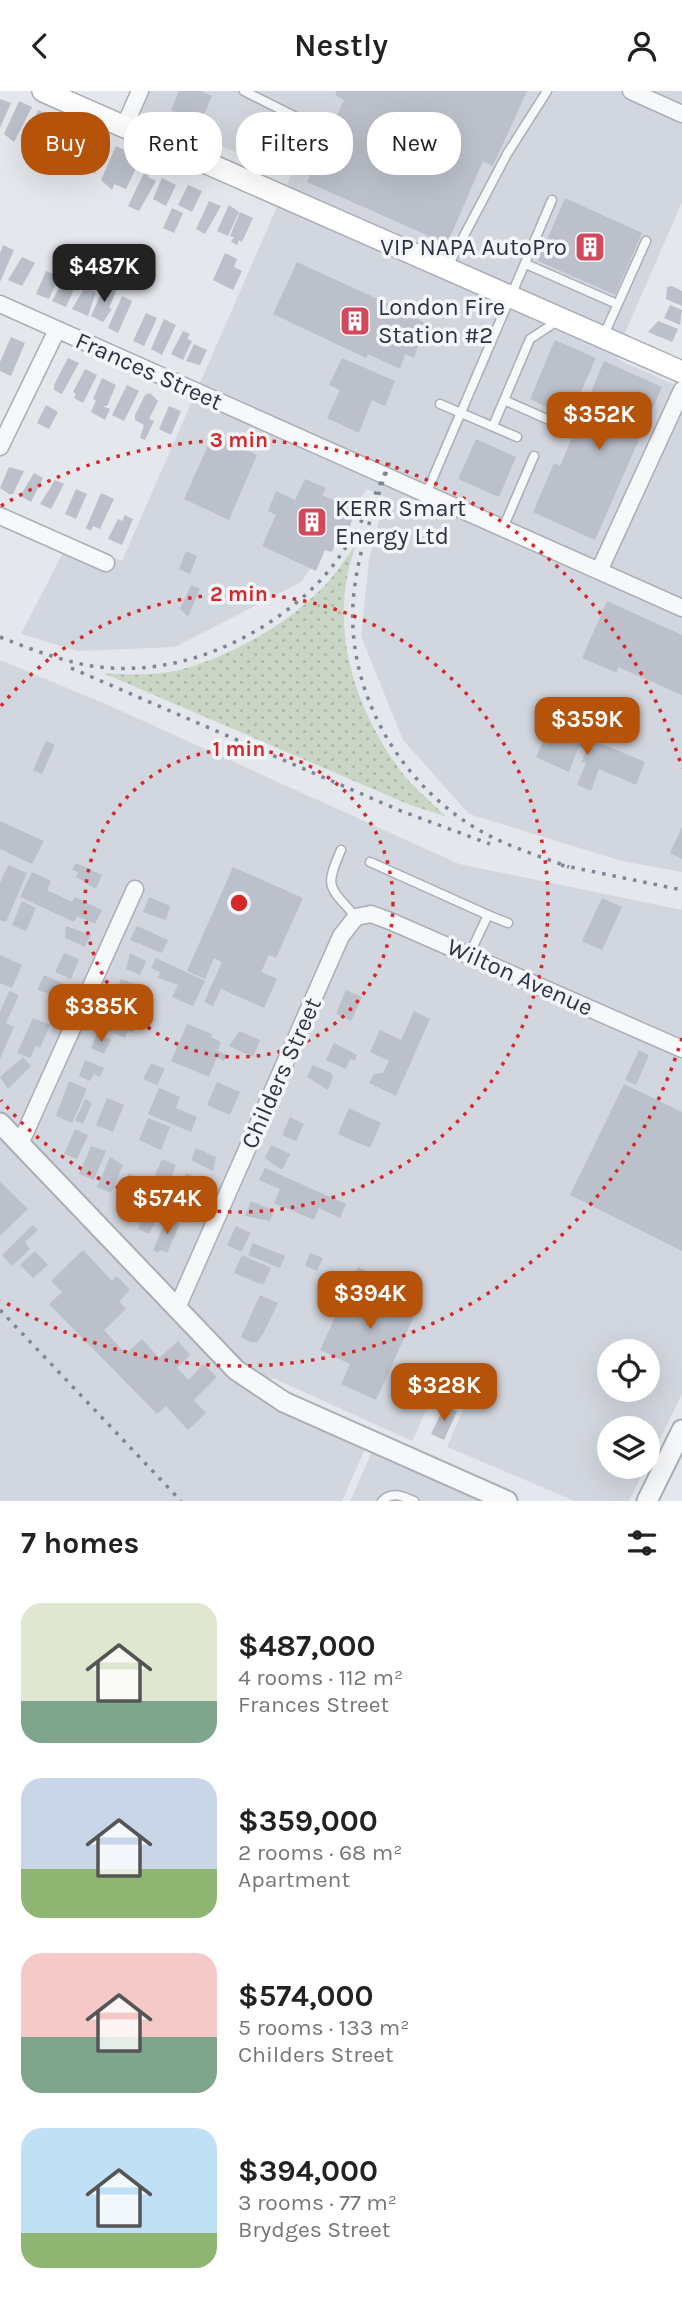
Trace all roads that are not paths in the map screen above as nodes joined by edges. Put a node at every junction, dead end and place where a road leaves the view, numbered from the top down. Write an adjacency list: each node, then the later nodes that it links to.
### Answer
1 (43, 91): 9 (main road)
2 (140, 91): 6 (street)
3 (244, 91): 7 (lane)
4 (547, 91): 14 (lane)
5 (631, 91): 8 (street)
6 (131, 112)
7 (286, 112)
8 (682, 114)
9 (124, 127)
10 (222, 170): 14 (main road)
11 (552, 200): 13 (lane)
12 (646, 241): 17 (lane)
13 (526, 264): 15 (lane); 17 (lane)
14 (446, 268): 15 (main road)
15 (512, 297): 18 (main road); 25 (lane)
16 (0, 304): 19 (street, Frances Street)
17 (617, 304): 20 (lane)
18 (561, 319): 20 (main road); 23 (lane)
19 (57, 330): 29 (street); 31 (street, Frances Street)
20 (603, 337): 21 (main road)
21 (682, 372)
22 (682, 390): 35 (street)
23 (504, 400): 26 (lane); 27 (lane)
24 (440, 404): 25 (lane)
25 (461, 413): 26 (lane); 31 (lane)
26 (493, 426): 28 (lane)
27 (565, 427)
28 (517, 437)
29 (0, 447)
30 (534, 456): 33 (lane)
31 (426, 494): 33 (street, Frances Street)
32 (0, 516): 34 (street)
33 (503, 528): 35 (street, Frances Street)
34 (106, 563)
35 (599, 571): 36 (street, Frances Street)
36 (682, 608)
37 (341, 850): 41 (lane)
38 (370, 862): 40 (lane)
39 (135, 889): 46 (street)
40 (488, 915): 42 (lane); 43 (lane)
41 (356, 917): 43 (street, Wilton Avenue); 47 (street, Childers Street)
42 (508, 923)
43 (469, 955): 44 (street, Wilton Avenue)
44 (682, 1049)
45 (0, 1123): 46 (street)
46 (20, 1144): 47 (street)
47 (177, 1308): 51 (street)
48 (682, 1430): 52 (street)
49 (382, 1501): 50 (lane)
50 (414, 1501)
51 (507, 1501)
52 (647, 1501)

